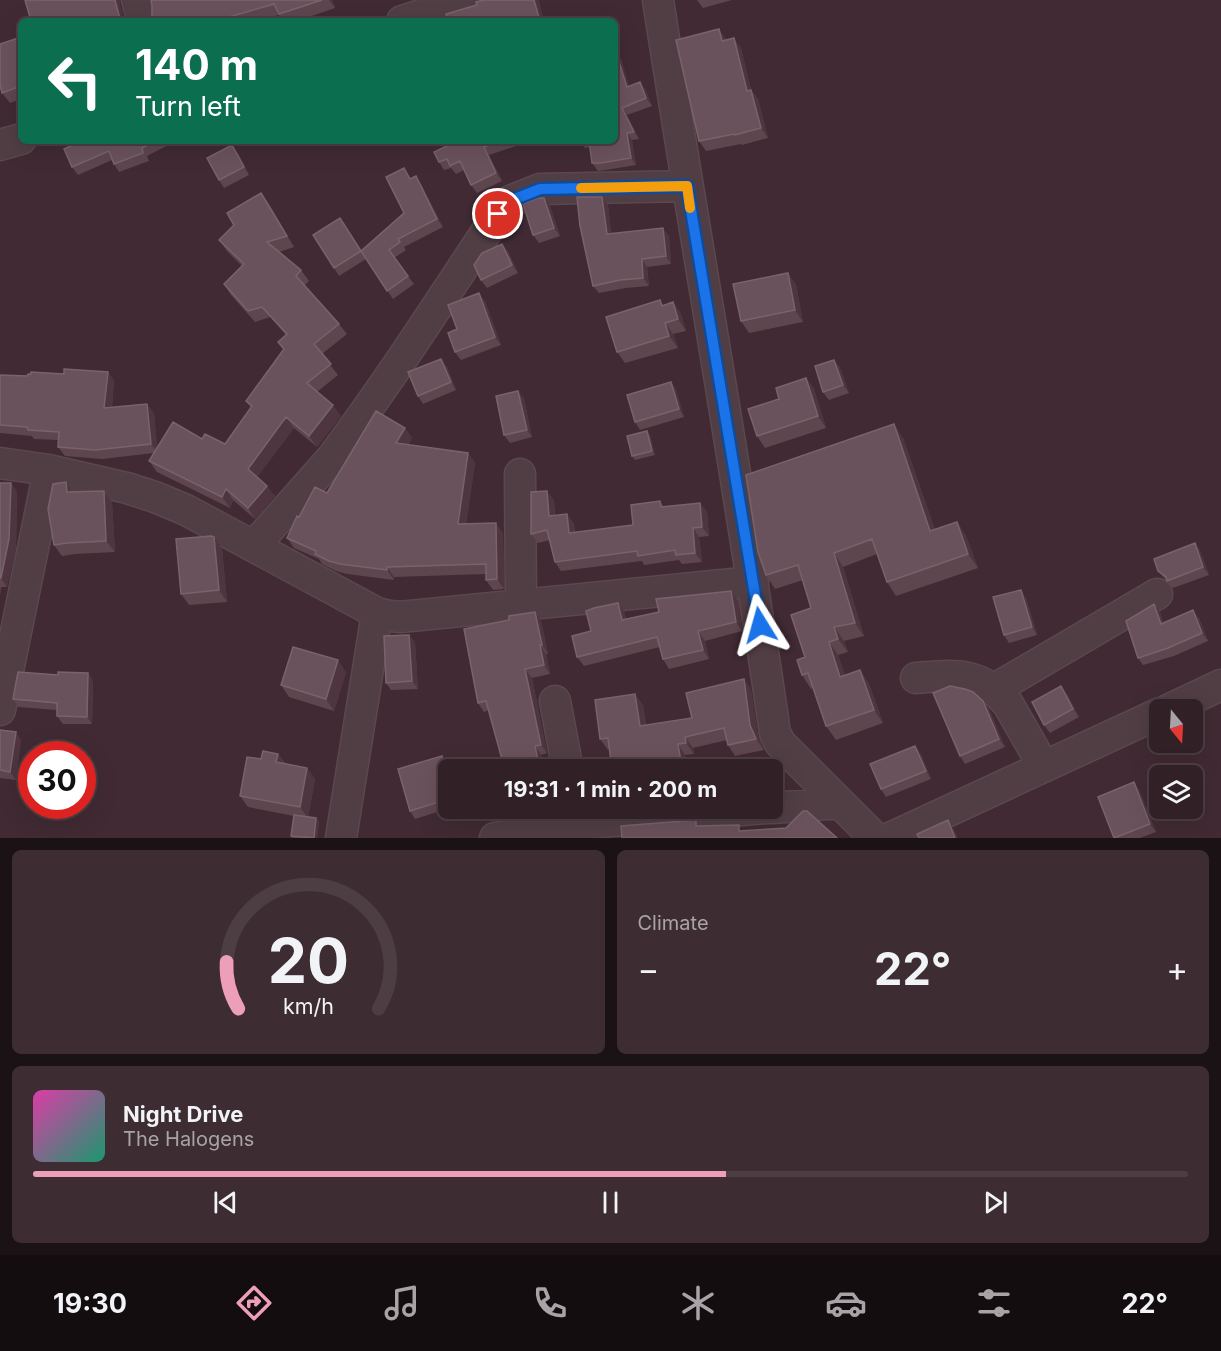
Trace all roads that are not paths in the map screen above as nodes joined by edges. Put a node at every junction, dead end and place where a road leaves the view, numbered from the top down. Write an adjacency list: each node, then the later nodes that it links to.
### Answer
1 (137, 0): 4 (street)
2 (468, 0): 5 (street)
3 (658, 0): 8 (street)
4 (142, 18)
5 (411, 18)
6 (18, 140): 7 (street)
7 (0, 145)
8 (687, 186): 12 (street); 13 (street)
9 (0, 462): 10 (street)
10 (49, 470): 12 (street); 22 (street)
11 (520, 474): 15 (street)
12 (254, 546): 16 (street)
13 (753, 582): 15 (street); 26 (street)
14 (1157, 594): 19 (street)
15 (521, 605): 16 (street)
16 (377, 613): 30 (street)
17 (916, 678): 19 (street)
18 (1221, 685): 20 (street)
19 (993, 690): 25 (street)
20 (1191, 699)
21 (555, 701): 24 (street)
22 (0, 710)
23 (1149, 719): 25 (street)
24 (566, 759)
25 (1044, 767): 33 (street)
26 (840, 802): 27 (street); 32 (street)
27 (783, 807)
28 (629, 819): 29 (street)
29 (579, 823): 31 (street)
30 (341, 838)
31 (495, 838)
32 (875, 838)
33 (890, 838)

